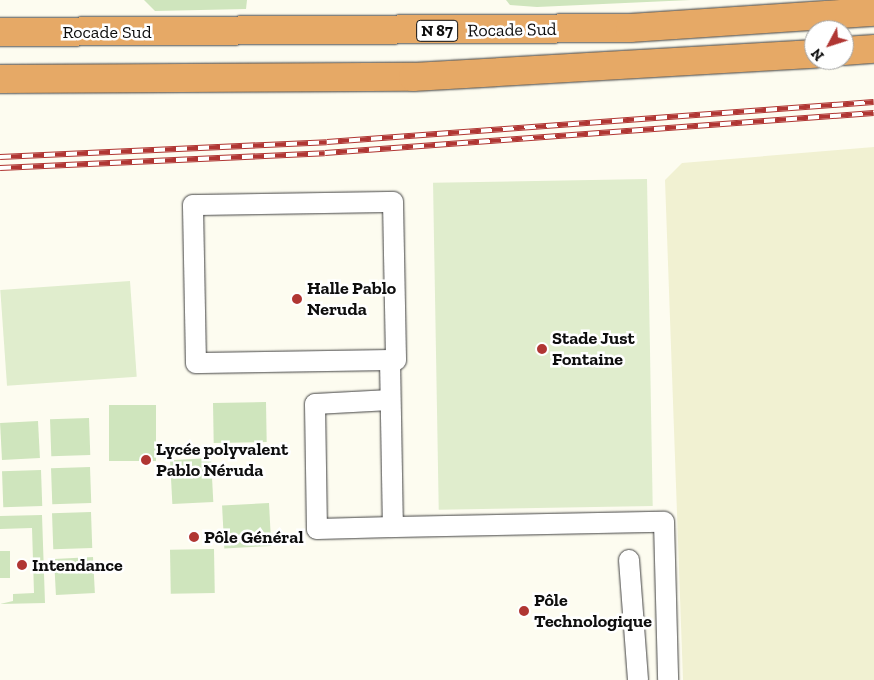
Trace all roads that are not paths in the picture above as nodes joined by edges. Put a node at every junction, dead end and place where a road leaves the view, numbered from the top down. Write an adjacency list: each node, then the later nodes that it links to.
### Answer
1 (874, 12): 2 (highway, Rocade Sud / N 87)
2 (0, 32)
3 (874, 49): 4 (highway)
4 (854, 50)
5 (804, 55): 6 (highway)
6 (0, 79)
7 (390, 360): 7 (lane); 8 (lane)
8 (390, 400): 9 (lane); 9 (lane)
9 (393, 528): 12 (lane)
10 (629, 560): 11 (lane)
11 (638, 680)
12 (668, 680)

